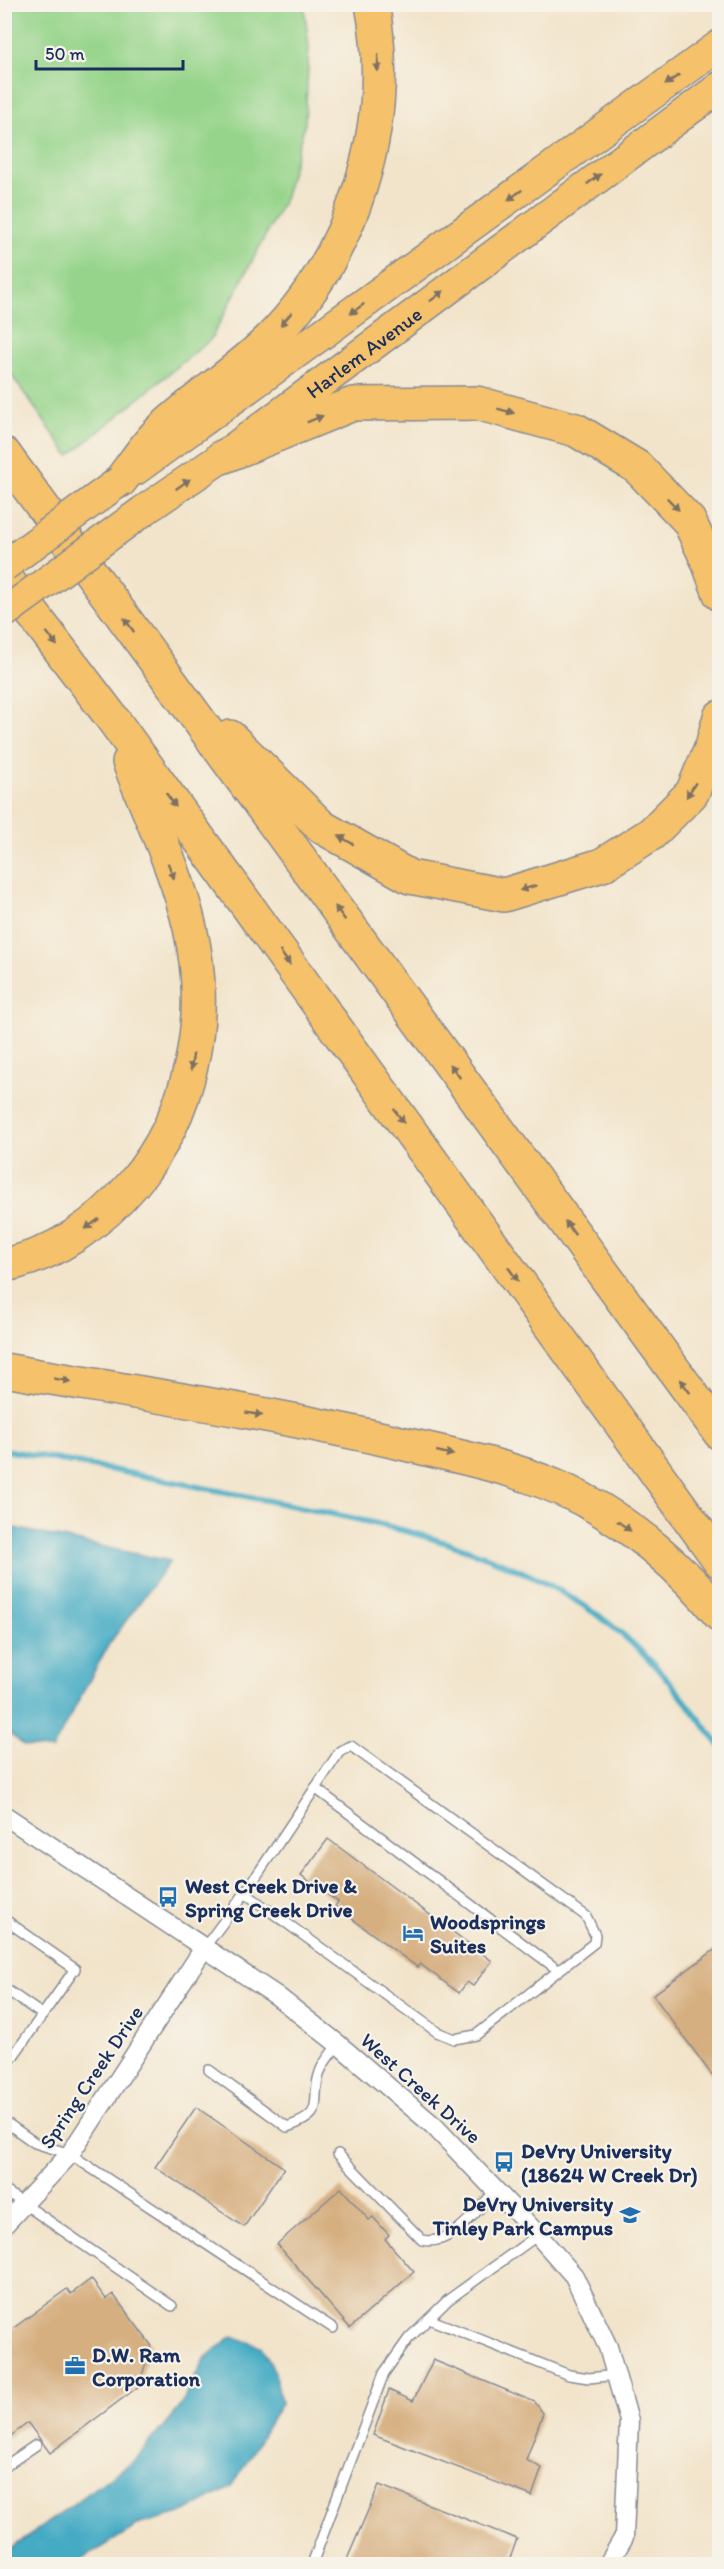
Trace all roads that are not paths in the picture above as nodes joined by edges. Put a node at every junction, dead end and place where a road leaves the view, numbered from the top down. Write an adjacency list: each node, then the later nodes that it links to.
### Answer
1 (372, 4): 6 (highway, one-way to 6)
2 (720, 45): 6 (main road, Harlem Avenue, one-way to 6)
3 (720, 87): 5 (main road, Harlem Avenue, one-way to 3)
4 (4, 454): 11 (highway, one-way to 4)
5 (222, 457): 9 (highway, one-way to 9); 10 (main road, Harlem Avenue, one-way to 5, bridge)
6 (120, 481): 7 (main road, Harlem Avenue, bridge)
7 (4, 566)
8 (4, 576): 13 (highway, one-way to 13)
9 (720, 594)
10 (4, 613)
11 (164, 672): 12 (highway, one-way to 11); 16 (highway, one-way to 11)
12 (720, 717)
13 (112, 718): 14 (highway, one-way to 14); 17 (highway, one-way to 17)
14 (4, 1265)
15 (4, 1370): 18 (highway, one-way to 18)
16 (720, 1433)
17 (720, 1561)
18 (720, 1615)
19 (315, 1788): 21 (lane); 24 (lane); 24 (lane)
20 (4, 1815): 23 (street, West Creek Drive)
21 (245, 1893): 23 (lane); 24 (lane)
22 (4, 1919): 26 (lane)
23 (204, 1948): 27 (street, West Creek Drive); 31 (street, Spring Creek Drive)
24 (558, 1970)
25 (4, 1988): 26 (lane)
26 (43, 2015): 28 (lane)
27 (338, 2044): 29 (lane); 34 (street, West Creek Drive)
28 (4, 2069)
29 (209, 2070)
30 (4, 2121): 31 (lane)
31 (70, 2154): 35 (street, Spring Creek Drive); 40 (lane)
32 (338, 2154): 34 (lane)
33 (4, 2190): 35 (lane)
34 (496, 2190): 37 (street, West Creek Drive)
35 (24, 2203): 36 (street, Spring Creek Drive); 38 (lane)
36 (4, 2225)
37 (538, 2235): 39 (lane); 41 (street, West Creek Drive)
38 (172, 2306)
39 (429, 2319): 41 (lane); 45 (lane)
40 (333, 2328)
41 (616, 2375): 44 (street, West Creek Drive)
42 (36, 2445): 43 (lane)
43 (4, 2467)
44 (611, 2563)
45 (312, 2565)

